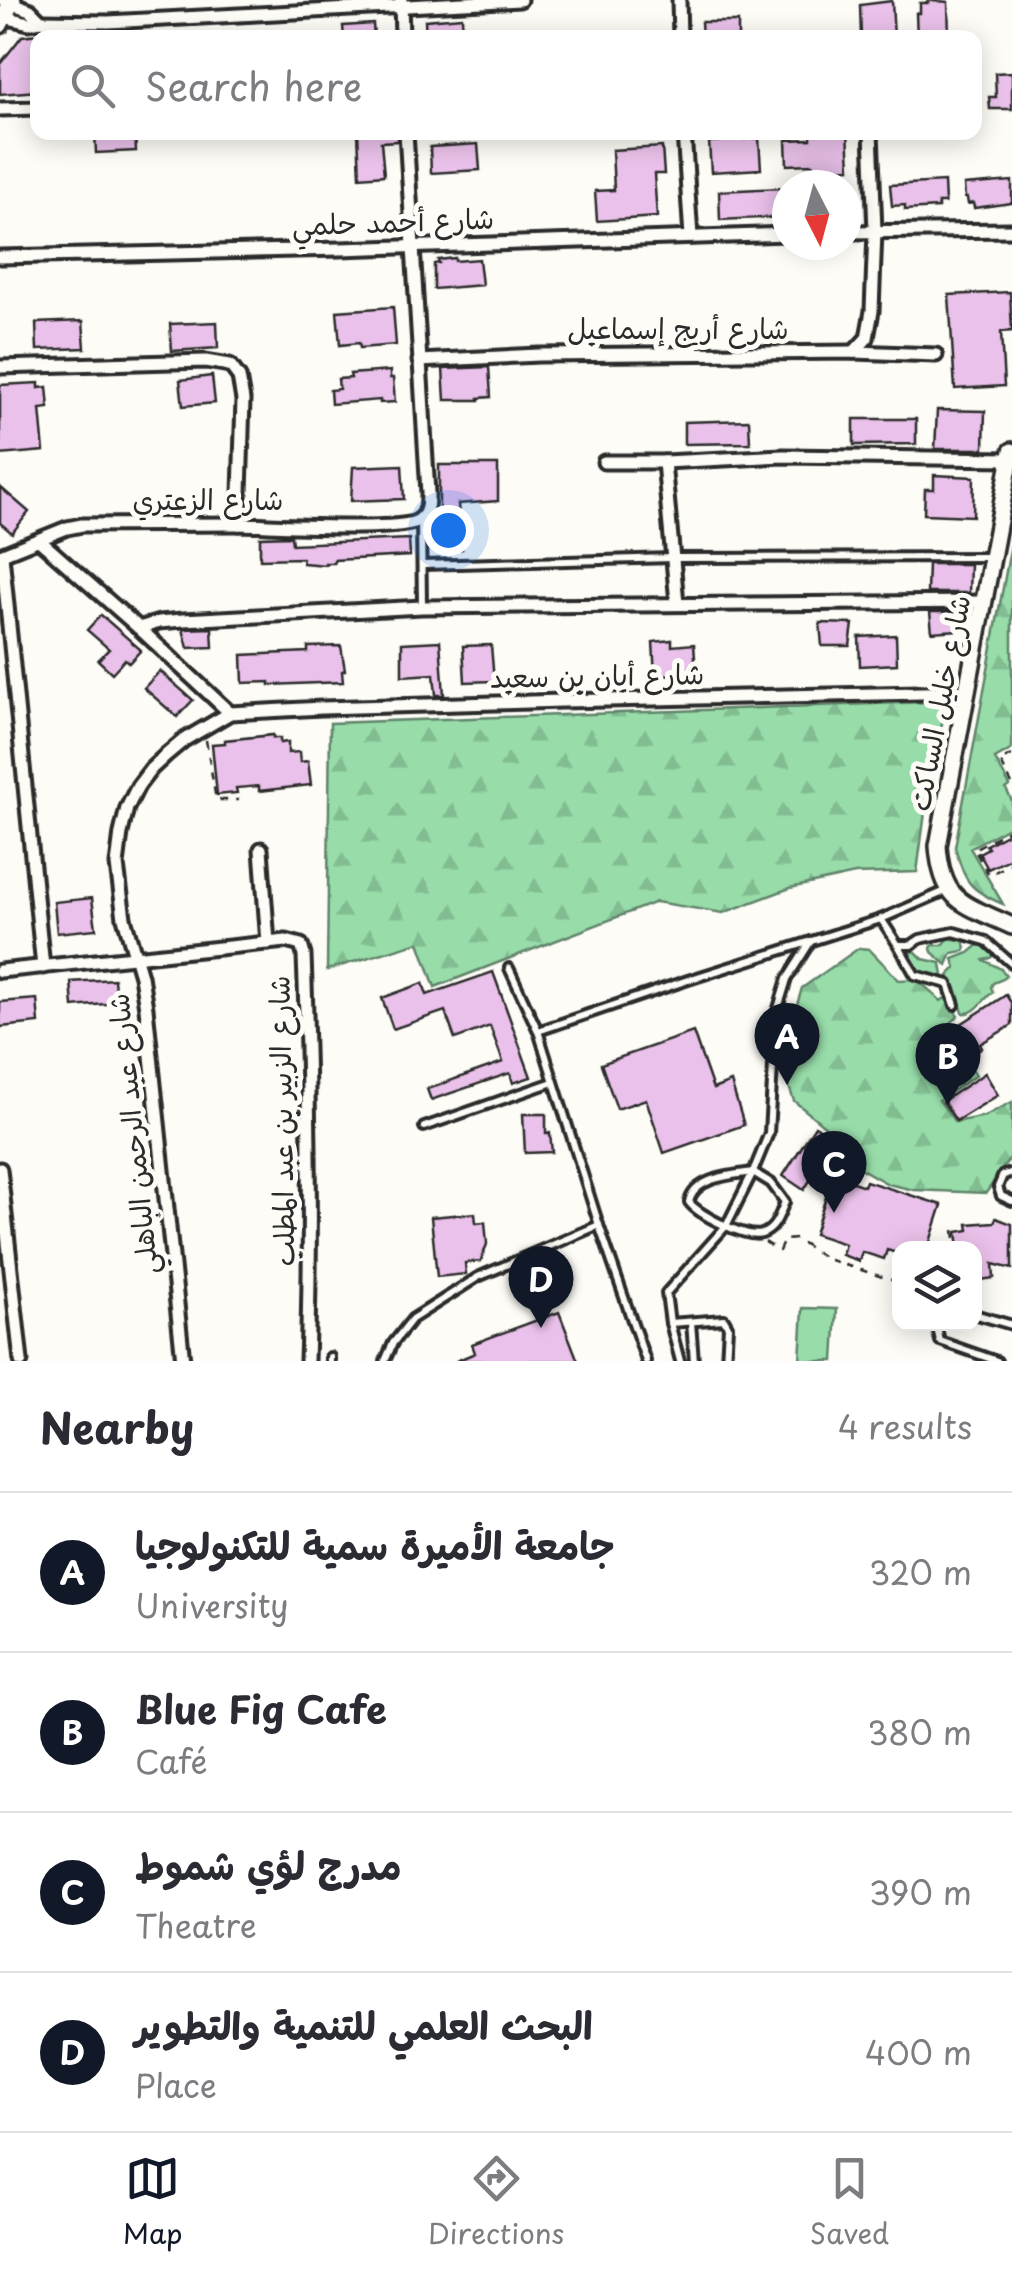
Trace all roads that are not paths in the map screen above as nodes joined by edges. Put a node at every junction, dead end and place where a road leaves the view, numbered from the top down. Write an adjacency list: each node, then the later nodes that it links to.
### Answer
1 (520, 0): 3 (street)
2 (679, 0): 8 (street)
3 (401, 3): 5 (street); 7 (street)
4 (5, 10): 5 (street)
5 (108, 22): 6 (street)
6 (108, 30)
7 (402, 30)
8 (680, 30)
9 (0, 108): 10 (street)
10 (30, 108)
11 (406, 140): 19 (street)
12 (685, 140): 18 (street)
13 (871, 140): 16 (street)
14 (1012, 230): 16 (street)
15 (862, 232): 16 (street)
16 (876, 232): 21 (street)
17 (772, 234): 18 (street, شارع أحمد حلمي)
18 (691, 237): 19 (street, شارع أحمد حلمي)
19 (413, 247): 20 (street, شارع أحمد حلمي); 23 (street)
20 (0, 257)
21 (854, 352): 22 (street, شارع أريج إسماعيل); 23 (street, شارع أريج إسماعيل)
22 (936, 354)
23 (420, 361): 28 (street)
24 (0, 367): 29 (street)
25 (1011, 455): 27 (street); 32 (street, شارع خليل الساكت)
26 (604, 462): 27 (street)
27 (664, 462): 33 (street)
28 (421, 520): 29 (street, شارع الزعتري); 34 (lane)
29 (240, 524): 30 (street, شارع الزعتري)
30 (39, 540): 31 (street, شارع الزعتري); 38 (street)
31 (1, 555): 50 (street)
32 (993, 557): 33 (lane); 35 (street, شارع خليل الساكت)
33 (672, 558): 34 (lane); 36 (street)
34 (423, 565): 37 (lane)
35 (984, 602): 36 (street); 39 (street, شارع خليل الساكت)
36 (676, 604): 37 (street)
37 (422, 608): 38 (street)
38 (139, 628): 40 (street)
39 (966, 692): 40 (street, شارع أبان بن سعيد); 42 (street, شارع خليل الساكت)
40 (230, 713): 48 (street, شارع عبد الرحمن الباهلي)
41 (261, 849): 46 (street)
42 (948, 890): 43 (lane); 44 (street)
43 (881, 919): 45 (lane); 47 (lane)
44 (1012, 926)
45 (811, 941): 54 (lane); 58 (lane)
46 (268, 943): 48 (street, شارع الزبير بن عبد المطلب); 70 (street, شارع الزبير بن عبد المطلب)
47 (898, 945): 49 (lane); 53 (lane)
48 (134, 956): 50 (street, شارع الزبير بن عبد المطلب); 69 (street, شارع عبد الرحمن الباهلي)
49 (1012, 964)
50 (43, 967): 52 (street, شارع الزبير بن عبد المطلب)
51 (509, 968): 54 (lane)
52 (0, 971)
53 (955, 1005)
54 (538, 1031): 55 (lane)
55 (553, 1082): 56 (lane); 61 (lane)
56 (424, 1127)
57 (0, 1168): 68 (street)
58 (754, 1172): 62 (lane); 62 (lane); 62 (lane)
59 (1012, 1172): 60 (lane)
60 (1012, 1201)
61 (599, 1225): 71 (lane); 72 (lane)
62 (726, 1226): 65 (lane)
63 (982, 1316): 66 (lane)
64 (691, 1322): 65 (lane); 74 (lane); 75 (lane)
65 (670, 1323): 73 (lane)
66 (1012, 1325)
67 (938, 1331): 76 (lane)
68 (21, 1361)
69 (183, 1361)
70 (306, 1361)
71 (385, 1361)
72 (646, 1361)
73 (680, 1361)
74 (694, 1361)
75 (726, 1361)
76 (997, 1361)

